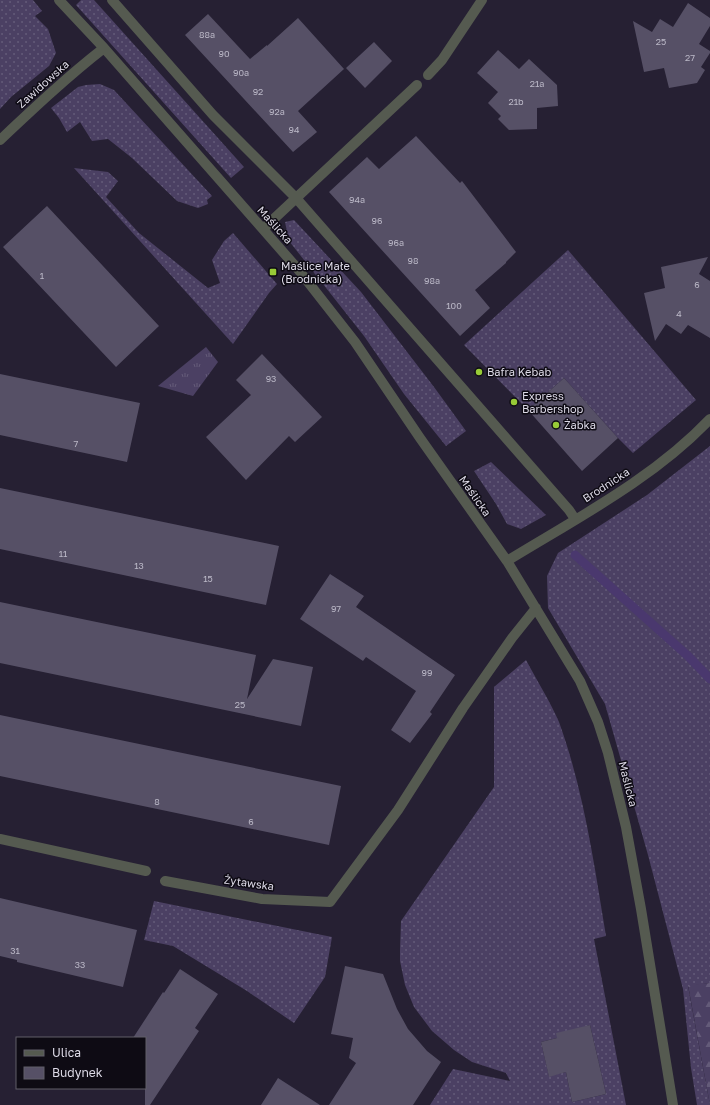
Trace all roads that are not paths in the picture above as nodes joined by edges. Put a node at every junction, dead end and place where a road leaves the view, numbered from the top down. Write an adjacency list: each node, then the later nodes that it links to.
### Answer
1 (59, 0): 4 (street, Maślicka)
2 (112, 0): 8 (street)
3 (482, 0): 5 (street)
4 (104, 48): 7 (street, Zawidowska); 9 (street, Maślicka)
5 (428, 75)
6 (417, 85): 8 (street)
7 (0, 140)
8 (296, 198): 9 (street); 11 (street)
9 (263, 229): 12 (street, Maślicka)
10 (710, 419): 11 (street, Brodnicka)
11 (575, 519): 12 (street, Brodnicka)
12 (507, 561): 13 (street, Maślicka)
13 (536, 608): 16 (street, Żytawska); 17 (street, Maślicka)
14 (0, 839): 15 (street)
15 (146, 871)
16 (165, 881)
17 (673, 1105)

